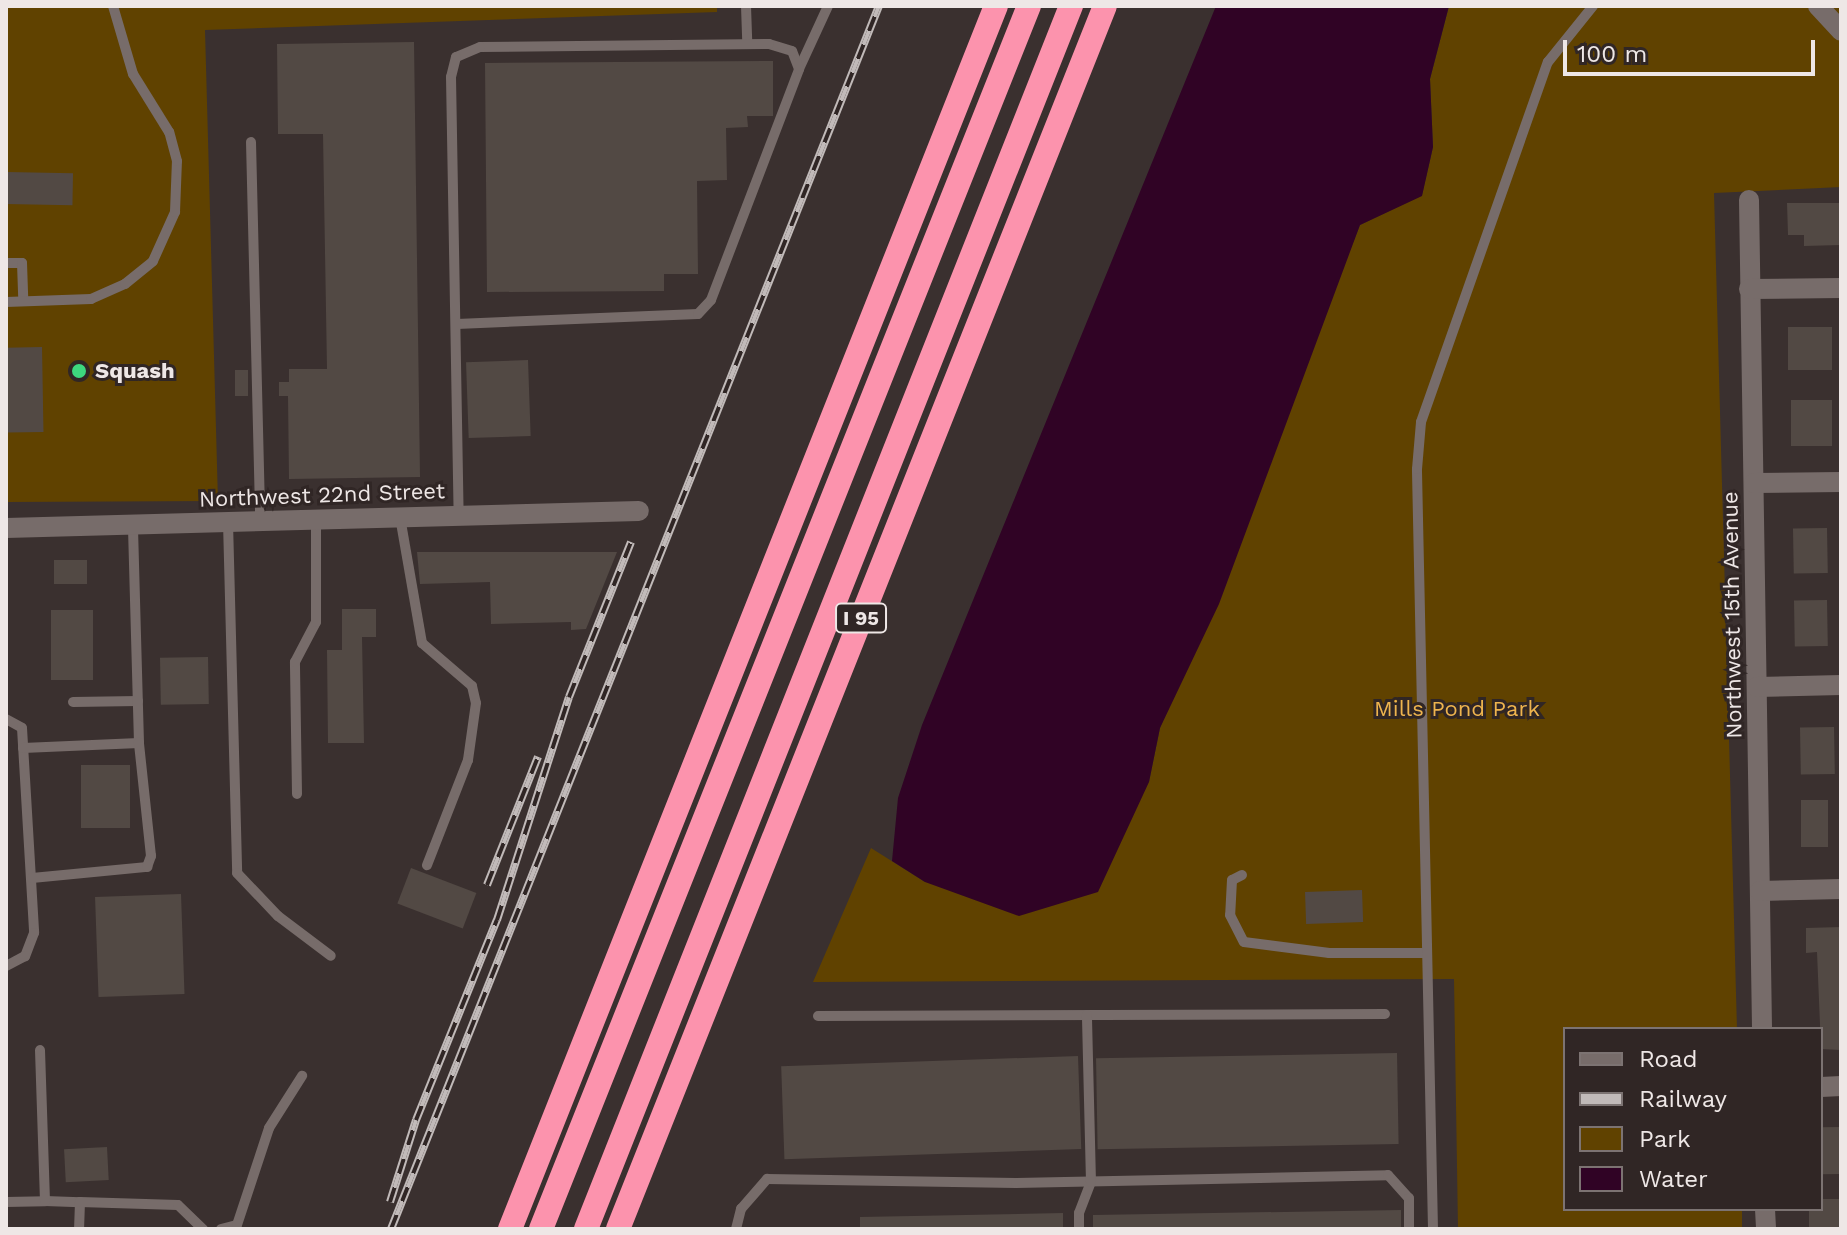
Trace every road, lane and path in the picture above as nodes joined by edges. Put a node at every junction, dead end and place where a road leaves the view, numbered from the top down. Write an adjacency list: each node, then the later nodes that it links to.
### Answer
1 (113, 6): 18 (lane)
2 (746, 6): 11 (lane)
3 (828, 6): 12 (lane)
4 (996, 6): 60 (highway)
5 (1029, 6): 61 (highway)
6 (1071, 6): 62 (highway)
7 (1105, 6): 63 (highway, I 95)
8 (1593, 6): 44 (lane)
9 (1818, 6): 10 (street)
10 (1841, 31)
11 (747, 44): 12 (lane); 20 (lane)
12 (799, 69): 20 (lane)
13 (251, 142): 27 (lane)
14 (1749, 200): 17 (street, Northwest 15th Avenue)
15 (6, 263): 18 (lane)
16 (1841, 288): 17 (street)
17 (1749, 289): 22 (street, Northwest 15th Avenue)
18 (23, 301): 19 (lane)
19 (6, 302)
20 (457, 324): 24 (lane)
21 (1841, 482): 22 (street)
22 (1754, 483): 32 (street, Northwest 15th Avenue)
23 (639, 511): 24 (street, Northwest 22nd Street)
24 (459, 516): 25 (street, Northwest 22nd Street)
25 (400, 517): 26 (street, Northwest 22nd Street); 39 (lane)
26 (316, 520): 27 (street, Northwest 22nd Street); 38 (lane)
27 (260, 521): 28 (street, Northwest 22nd Street)
28 (228, 522): 29 (street, Northwest 22nd Street); 45 (lane)
29 (133, 525): 30 (street, Northwest 22nd Street); 33 (lane)
30 (6, 528)
31 (1841, 685): 32 (street)
32 (1757, 687): 43 (street, Northwest 15th Avenue)
33 (138, 701): 34 (lane); 36 (lane)
34 (73, 702)
35 (6, 719): 37 (lane)
36 (139, 743): 37 (lane); 41 (lane)
37 (23, 748): 41 (lane)
38 (297, 794)
39 (427, 865)
40 (1242, 875): 44 (lane)
41 (32, 878): 46 (lane)
42 (1841, 889): 43 (street)
43 (1760, 891): 50 (street, Northwest 15th Avenue)
44 (1424, 953): 67 (lane)
45 (331, 956)
46 (6, 966)
47 (1385, 1014): 48 (lane)
48 (1087, 1015): 49 (lane); 53 (lane)
49 (818, 1016)
50 (1762, 1027)
51 (40, 1050): 54 (lane)
52 (302, 1076): 59 (lane)
53 (1091, 1182): 64 (lane); 65 (lane); 66 (lane)
54 (45, 1201): 55 (lane); 56 (lane)
55 (6, 1202)
56 (80, 1202): 57 (lane); 58 (lane)
57 (79, 1229)
58 (203, 1229)
59 (221, 1229)
60 (510, 1229)
61 (541, 1229)
62 (586, 1229)
63 (618, 1229)
64 (736, 1229)
65 (1079, 1229)
66 (1409, 1229)
67 (1433, 1229)

